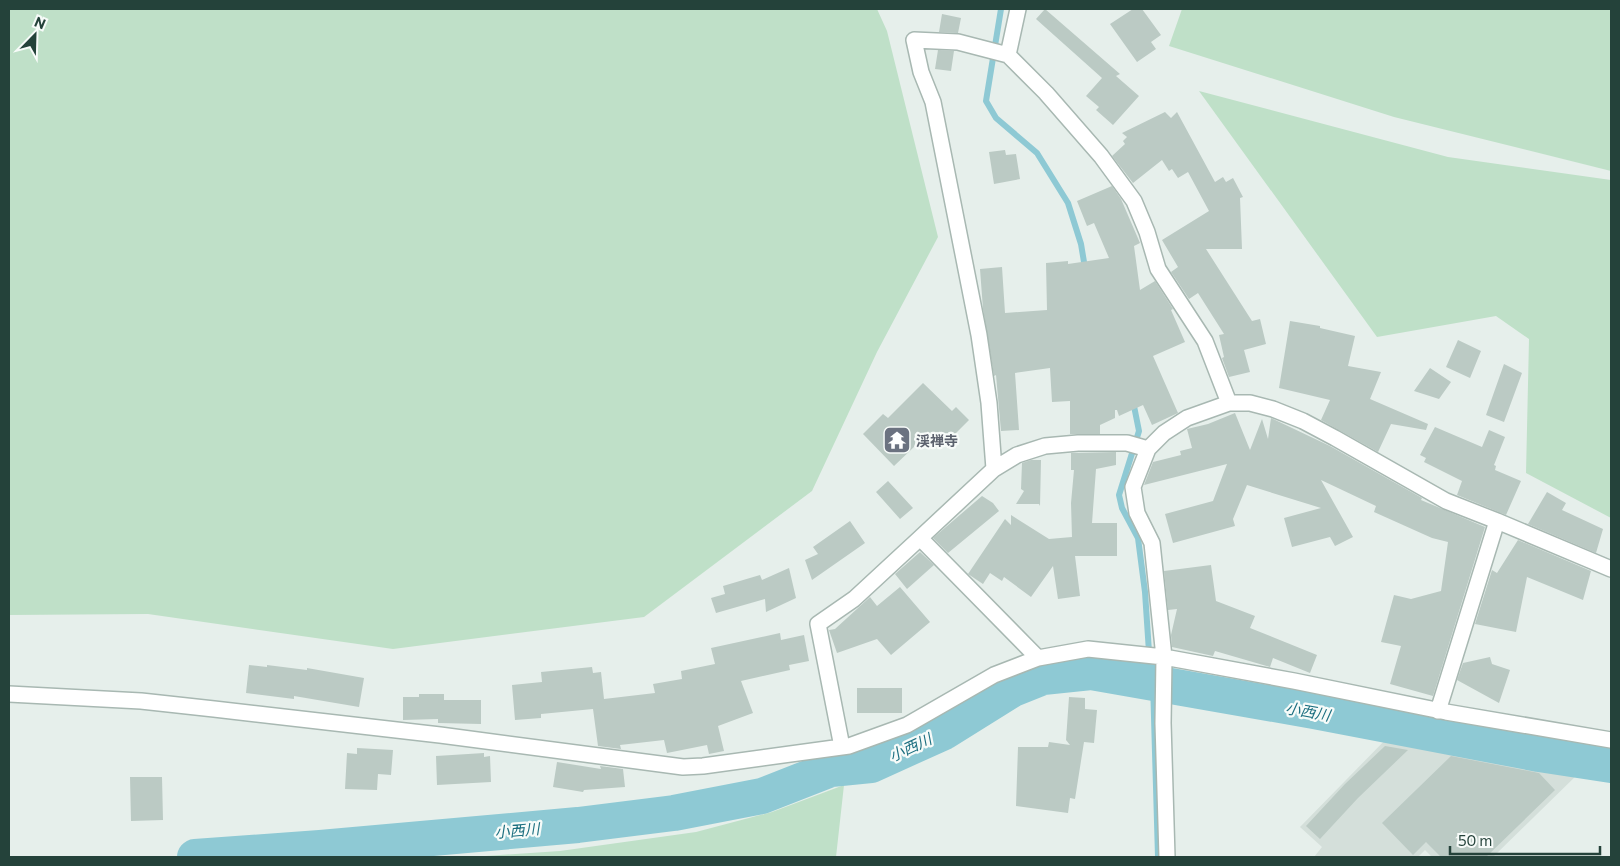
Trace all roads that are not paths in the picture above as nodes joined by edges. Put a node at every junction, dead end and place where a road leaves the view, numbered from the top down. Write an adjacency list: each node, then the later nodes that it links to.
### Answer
1 (1018, 9): 2 (street)
2 (1008, 55): 3 (street); 5 (street)
3 (1229, 403): 4 (street); 6 (street)
4 (1148, 449): 5 (street); 9 (street)
5 (994, 469): 7 (street)
6 (1497, 520): 8 (street); 12 (street)
7 (920, 538): 10 (street); 14 (street)
8 (1611, 569)
9 (1164, 657): 10 (street); 12 (street); 15 (street)
10 (1038, 658): 14 (street)
11 (9, 694): 14 (street)
12 (1438, 711): 13 (street)
13 (1611, 740)
14 (842, 747)
15 (1166, 857)

